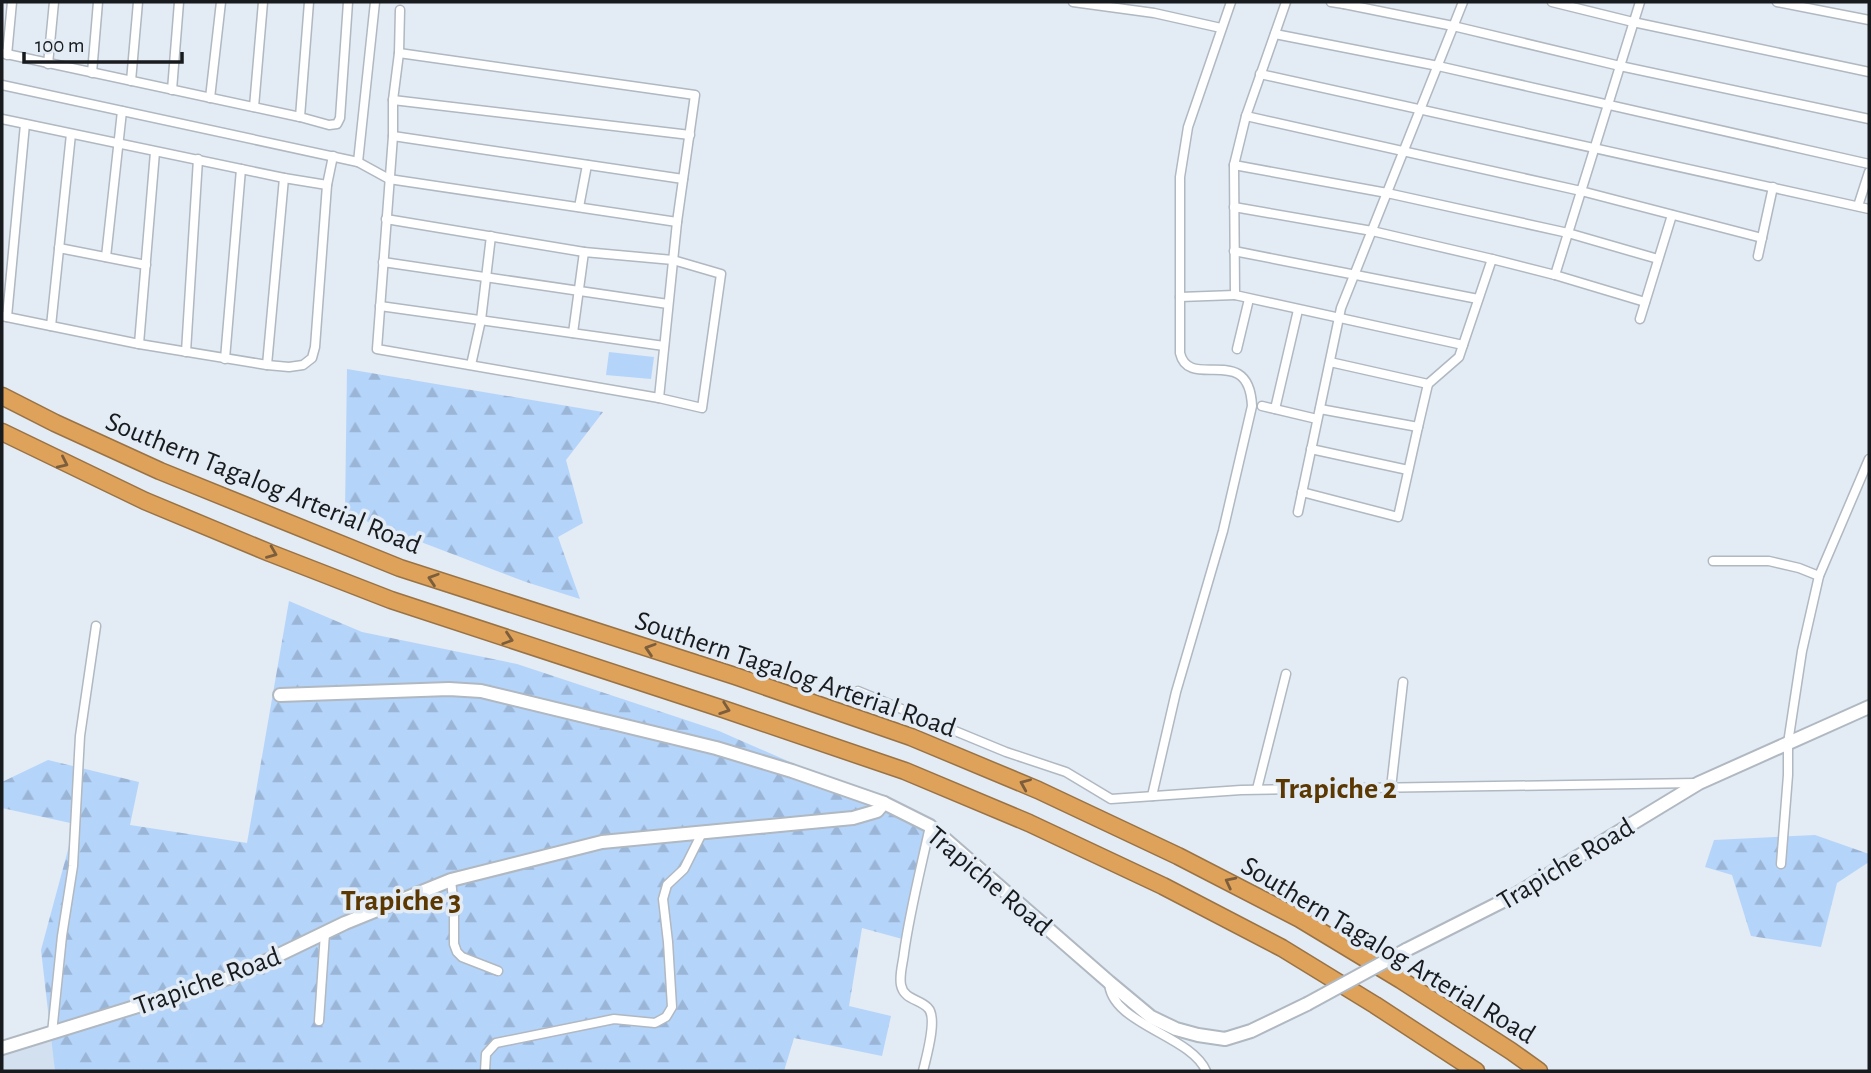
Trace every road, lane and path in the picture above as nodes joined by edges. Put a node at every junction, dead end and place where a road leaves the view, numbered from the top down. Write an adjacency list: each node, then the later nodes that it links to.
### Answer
1 (12, 2): 27 (street)
2 (54, 2): 28 (street)
3 (98, 2): 32 (street)
4 (138, 2): 34 (street)
5 (179, 2): 36 (street)
6 (221, 2): 37 (street)
7 (263, 2): 40 (street)
8 (309, 2): 44 (street)
9 (348, 2): 44 (street)
10 (375, 2): 57 (street)
11 (1073, 2): 24 (street)
12 (1231, 2): 24 (street)
13 (1286, 2): 25 (street)
14 (1331, 2): 19 (street)
15 (1463, 2): 23 (street)
16 (1552, 2): 22 (street)
17 (1640, 2): 22 (street)
18 (1777, 2): 21 (street)
19 (1345, 3): 23 (street)
20 (400, 10): 26 (street)
21 (1869, 20)
22 (1633, 22): 30 (street); 31 (street)
23 (1454, 26): 29 (street); 30 (street)
24 (1221, 28): 96 (street)
25 (1275, 34): 29 (street); 33 (street)
26 (399, 53): 38 (street); 49 (street)
27 (5, 54): 28 (street)
28 (48, 64): 32 (street)
29 (1438, 66): 39 (street); 41 (street)
30 (1620, 66): 39 (street); 46 (street)
31 (1869, 72)
32 (92, 73): 34 (street)
33 (1260, 74): 41 (street); 43 (street)
34 (131, 81): 36 (street)
35 (2, 85): 42 (street)
36 (172, 90): 37 (street)
37 (211, 98): 40 (street)
38 (393, 100): 49 (street); 50 (street)
39 (1608, 106): 52 (street); 58 (street)
40 (254, 107): 44 (street)
41 (1420, 110): 52 (street); 53 (street)
42 (122, 111): 51 (street); 55 (street)
43 (1245, 116): 53 (street); 60 (street)
44 (300, 117)
45 (2, 119): 47 (street)
46 (1869, 119)
47 (26, 124): 48 (street); 103 (street)
48 (71, 134): 51 (street); 81 (street)
49 (690, 135): 65 (street)
50 (393, 136): 59 (street); 64 (street)
51 (118, 143): 54 (street); 85 (street)
52 (1595, 147): 67 (street); 68 (street)
53 (1404, 150): 68 (street); 69 (street)
54 (155, 152): 56 (street); 90 (street)
55 (332, 156): 57 (street); 66 (street)
56 (198, 159): 61 (street); 113 (street)
57 (358, 162): 64 (street)
58 (1869, 164)
59 (587, 165): 65 (street); 71 (street)
60 (1234, 165): 69 (street); 72 (street)
61 (241, 169): 63 (street); 114 (street)
62 (1869, 172): 70 (street)
63 (284, 178): 66 (street); 116 (street)
64 (389, 178): 71 (street); 75 (street)
65 (683, 180): 76 (street)
66 (327, 185): 116 (street)
67 (1773, 187): 70 (street); 80 (street)
68 (1581, 191): 74 (street); 78 (street)
69 (1387, 193): 77 (street); 78 (street)
70 (1858, 206): 73 (street)
71 (579, 207): 76 (street)
72 (1234, 207): 77 (street); 82 (street)
73 (1869, 209)
74 (1672, 215): 80 (street); 88 (street)
75 (386, 219): 79 (street); 89 (street)
76 (677, 222): 87 (street)
77 (1372, 232): 86 (street); 91 (street)
78 (1568, 233): 88 (street); 92 (street)
79 (491, 236): 83 (street); 93 (street)
80 (1762, 238): 84 (street)
81 (59, 248): 85 (street); 107 (street)
82 (1234, 251): 91 (street); 95 (street)
83 (584, 252): 87 (street); 94 (street)
84 (1758, 256)
85 (106, 257): 90 (street)
86 (1492, 259): 92 (street); 98 (street)
87 (673, 260): 100 (street); 120 (street)
88 (1658, 260): 99 (street)
89 (383, 262): 93 (street); 101 (street)
90 (146, 265): 109 (street)
91 (1355, 274): 98 (street); 104 (street)
92 (1555, 275): 99 (street)
93 (486, 277): 94 (street); 106 (street)
94 (579, 291): 100 (street); 108 (street)
95 (1234, 295): 96 (street); 97 (street)
96 (1180, 297): 144 (street)
97 (1250, 299): 102 (street); 112 (street)
98 (1478, 299): 110 (street)
99 (1645, 302): 105 (street)
100 (668, 304): 111 (street)
101 (380, 306): 106 (street); 117 (street)
102 (1298, 310): 104 (street); 122 (street)
103 (5, 317): 107 (street)
104 (1339, 319): 110 (street); 115 (street)
105 (1640, 319)
106 (481, 320): 108 (street); 117 (street)
107 (51, 326): 109 (street)
108 (573, 333): 111 (street)
109 (139, 344): 113 (street)
110 (1463, 345): 118 (street)
111 (664, 346): 120 (street)
112 (1237, 349)
113 (186, 352): 114 (street)
114 (225, 359): 116 (street)
115 (1330, 362): 118 (street); 123 (street)
116 (267, 365)
117 (471, 365): 120 (street)
118 (1428, 384): 125 (street)
119 (2, 396): 160 (highway, Southern Tagalog Arterial Road, one-way to 119)
120 (659, 398)
121 (1262, 406): 122 (street)
122 (1275, 409): 124 (street)
123 (1320, 409): 124 (street); 125 (street)
124 (1318, 419): 127 (street)
125 (1418, 428): 129 (street)
126 (2, 432): 159 (highway, Southern Tagalog Arterial Road, one-way to 159)
127 (1311, 449): 129 (street); 130 (street)
128 (1869, 459): 133 (street)
129 (1409, 470): 130 (street)
130 (1302, 492): 131 (street)
131 (1298, 512)
132 (1713, 561): 133 (street)
133 (1819, 576): 140 (street)
134 (96, 626): 154 (street)
135 (1286, 674): 143 (street)
136 (1403, 682): 142 (street)
137 (858, 691): 144 (street)
138 (280, 695): 145 (street)
139 (1869, 707): 140 (street, Trapiche Road)
140 (1788, 743): 141 (street, Trapiche Road); 148 (street)
141 (1699, 783): 142 (street); 152 (street, Trapiche Road, bridge)
142 (1391, 788): 143 (street)
143 (1257, 789): 144 (street)
144 (1152, 796)
145 (884, 803): 146 (street, Trapiche Road); 147 (street, Trapiche Road)
146 (930, 826): 152 (street, Trapiche Road); 157 (street)
147 (702, 832): 149 (street, Trapiche Road); 156 (street)
148 (1781, 864)
149 (451, 880): 150 (street, Trapiche Road); 151 (street)
150 (325, 933): 153 (street); 154 (street, Trapiche Road)
151 (498, 971)
152 (1109, 982): 158 (street)
153 (319, 1020)
154 (52, 1033): 155 (street, Trapiche Road)
155 (2, 1048)
156 (485, 1071)
157 (923, 1071)
158 (1206, 1071)
159 (1476, 1071)
160 (1539, 1071)

